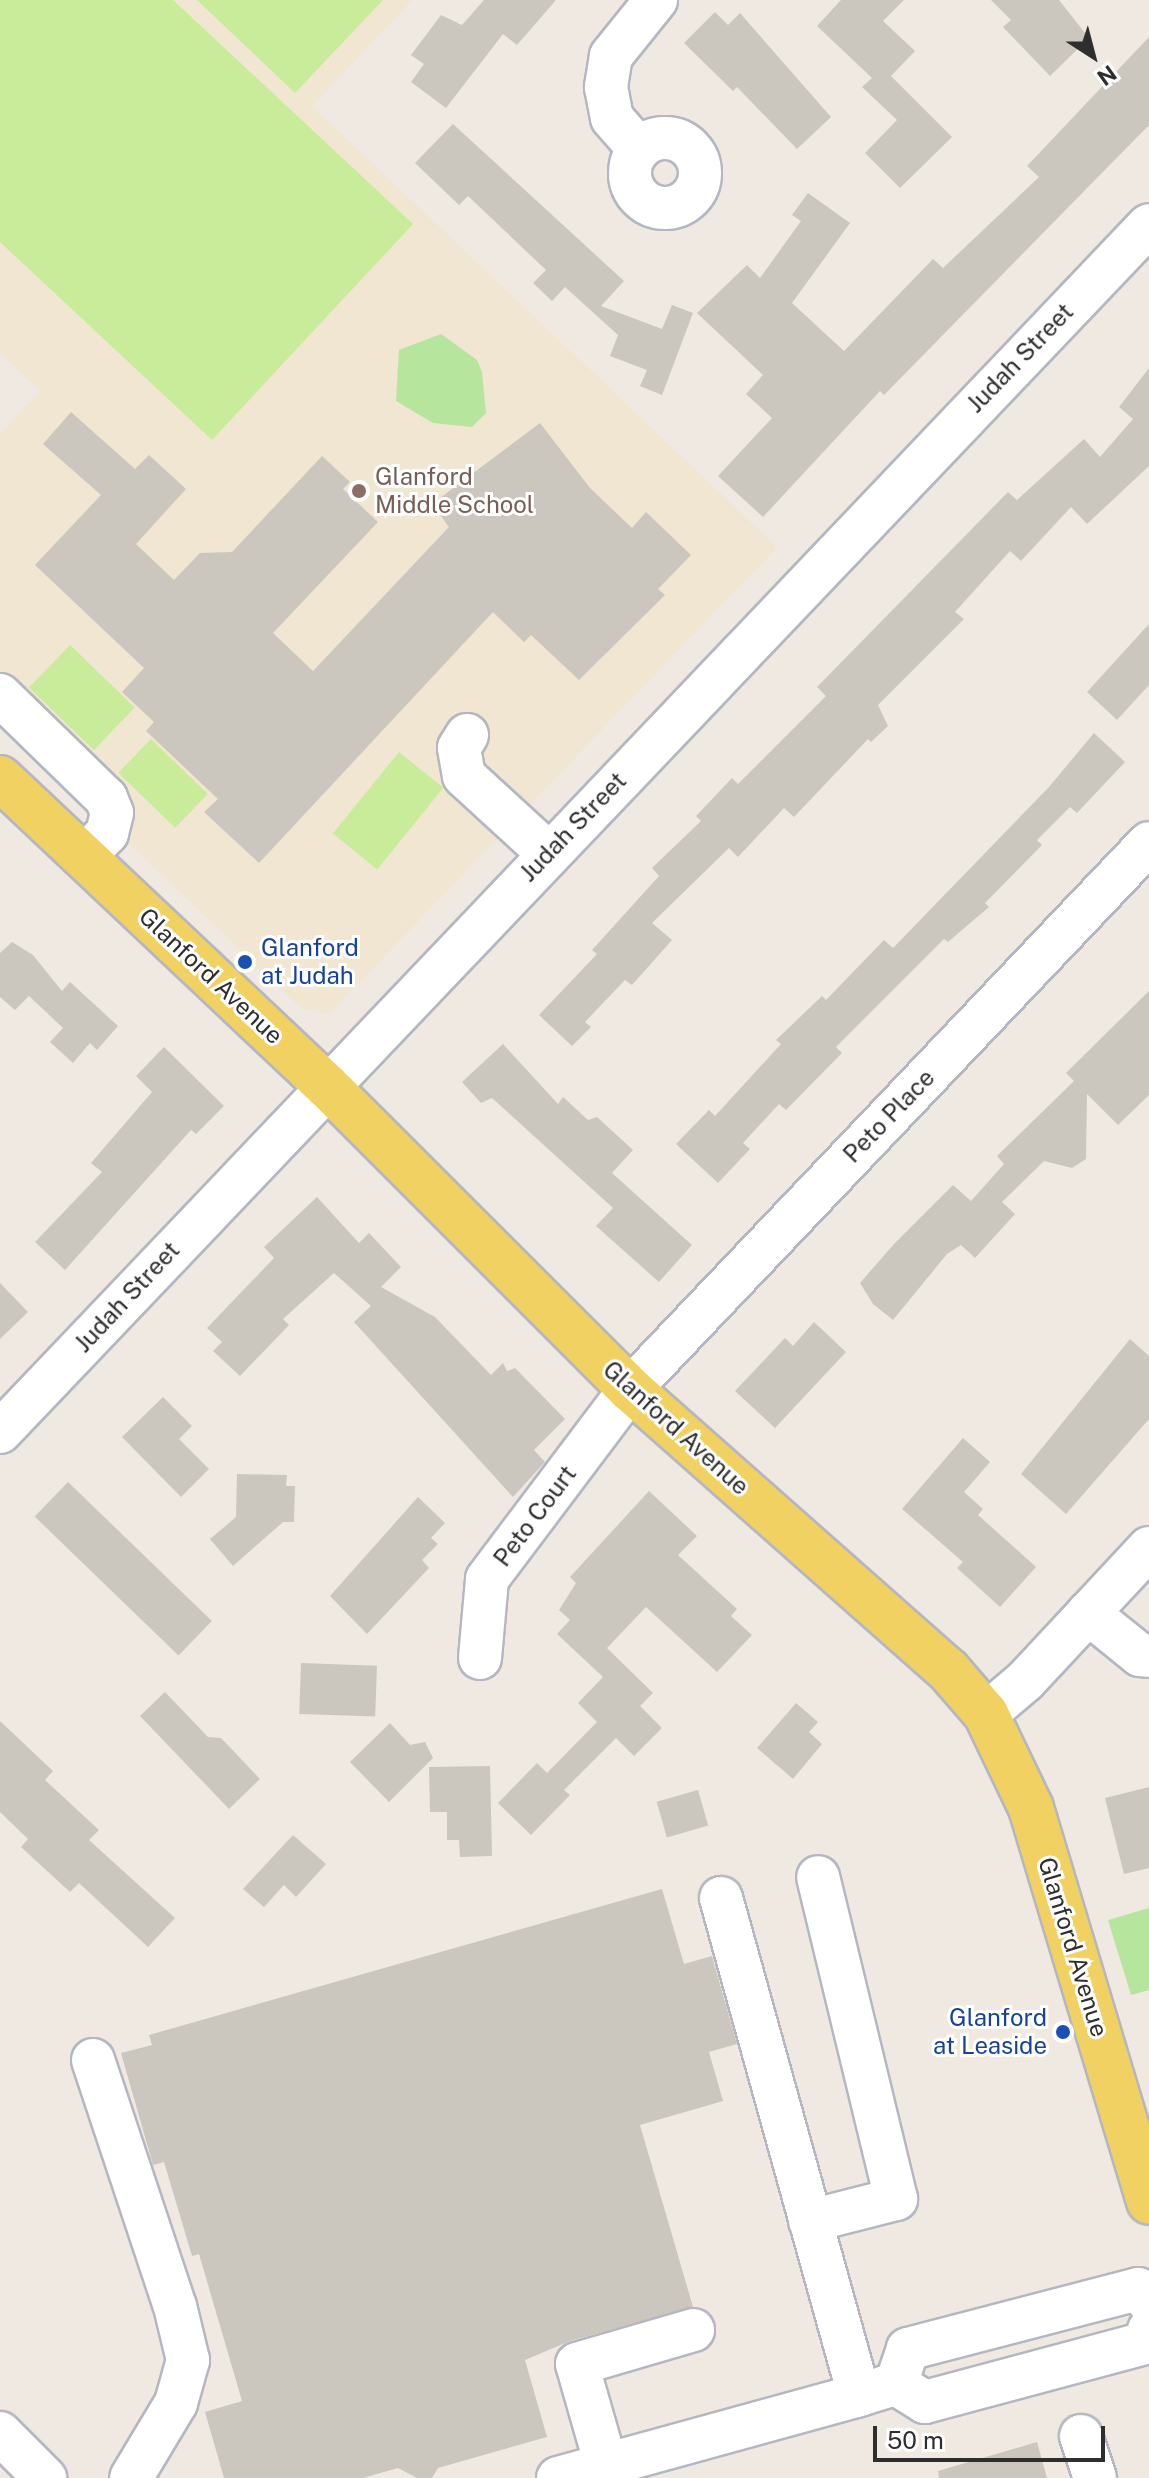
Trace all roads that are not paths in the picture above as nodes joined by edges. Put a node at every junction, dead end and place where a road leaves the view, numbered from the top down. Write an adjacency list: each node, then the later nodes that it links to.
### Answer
1 (656, 0): 2 (street)
2 (639, 149)
3 (1149, 225): 8 (street, Judah Street)
4 (0, 695): 9 (street)
5 (467, 735): 8 (street)
6 (0, 778): 9 (main road, Glanford Avenue)
7 (1149, 843): 11 (street, Peto Place)
8 (548, 853): 10 (street, Judah Street)
9 (84, 857): 10 (main road, Glanford Avenue)
10 (327, 1086): 11 (main road, Glanford Avenue); 12 (street, Judah Street)
11 (630, 1389): 16 (street, Peto Court); 17 (main road, Glanford Avenue)
12 (0, 1432)
13 (1149, 1548): 14 (street)
14 (1088, 1613): 15 (street); 17 (street)
15 (1149, 1656)
16 (480, 1658)
17 (986, 1714): 21 (main road, Glanford Avenue)
18 (818, 1877): 22 (street)
19 (721, 1898): 22 (street)
20 (93, 2060): 31 (street)
21 (1149, 2202)
22 (810, 2221): 26 (street)
23 (1149, 2302): 26 (street)
24 (693, 2330): 29 (street)
25 (1149, 2330): 26 (street)
26 (878, 2390): 29 (street)
27 (0, 2433): 30 (street)
28 (1081, 2436): 33 (street)
29 (606, 2465): 32 (street)
30 (45, 2478)
31 (131, 2478)
32 (558, 2478)
33 (1095, 2478)

